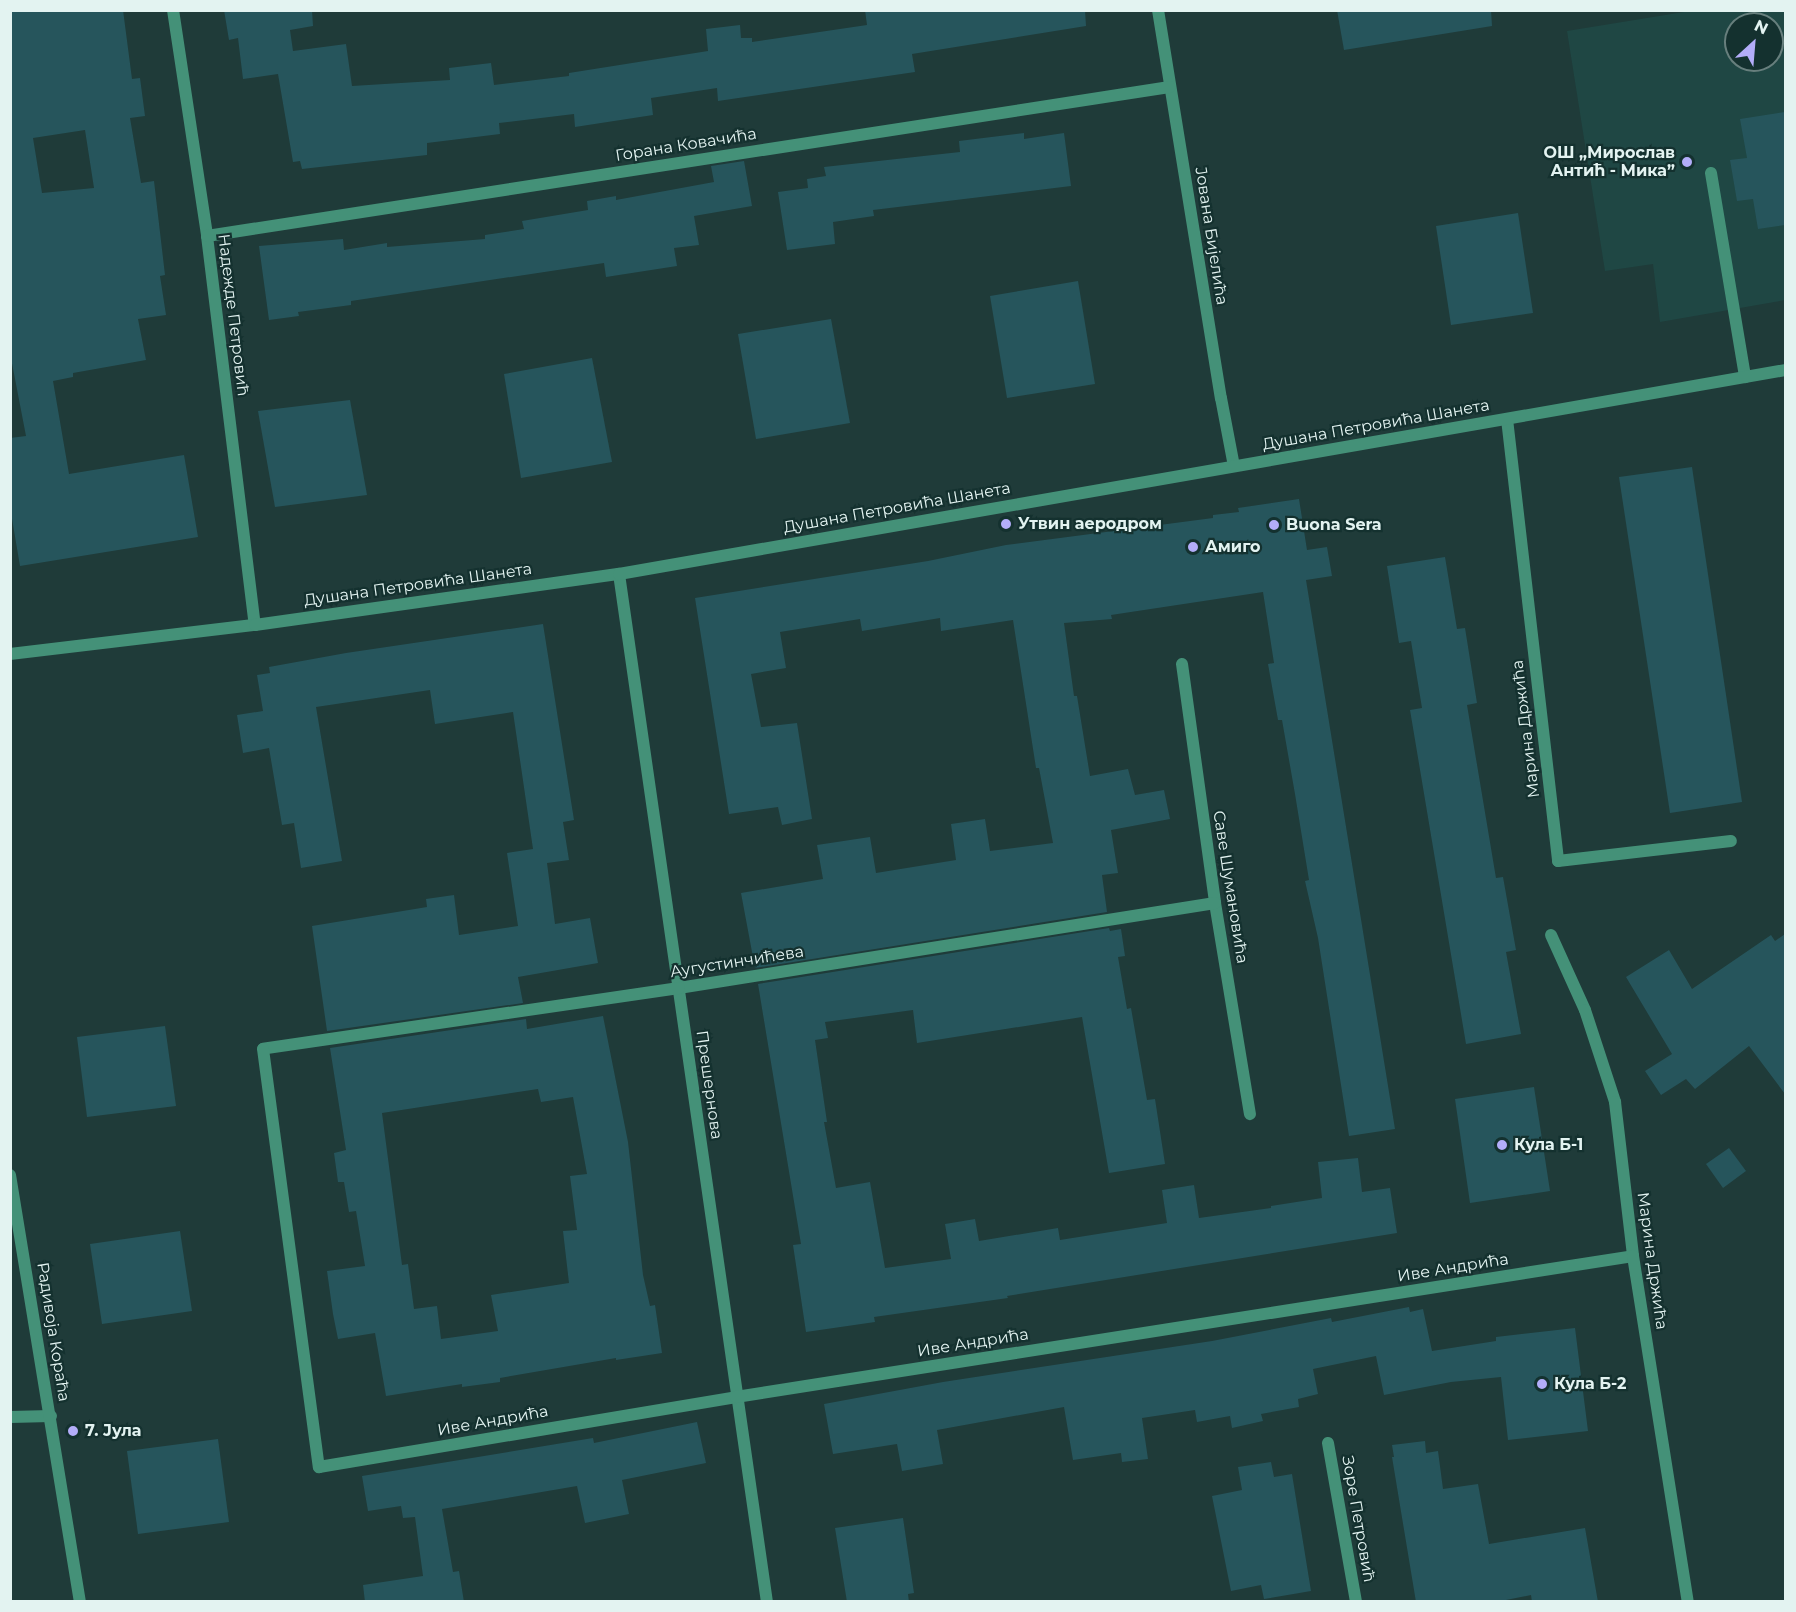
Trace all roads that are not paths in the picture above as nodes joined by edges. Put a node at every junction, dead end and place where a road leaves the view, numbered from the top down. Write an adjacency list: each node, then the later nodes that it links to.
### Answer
1 (173, 10): 5 (street, Надежде Петровић)
2 (1158, 10): 3 (street, Јована Бијелића)
3 (1170, 87): 5 (street, Горана Ковачића); 9 (street, Јована Бијелића)
4 (1711, 173): 7 (street)
5 (207, 236): 11 (street, Надежде Петровић)
6 (1785, 370): 7 (street, Душана Петровића Шанета)
7 (1745, 377): 8 (street, Душана Петровића Шанета)
8 (1507, 419): 9 (street, Душана Петровића Шанета); 14 (street, Марина Држића)
9 (1234, 466): 10 (street, Душана Петровића Шанета)
10 (619, 573): 11 (street, Душана Петровића Шанета); 17 (street, Прешернова)
11 (255, 625): 12 (street, Душана Петровића Шанета)
12 (10, 654)
13 (1182, 664): 15 (street, Саве Шумановића)
14 (1731, 841)
15 (1215, 903): 17 (street, Аугустинчићева); 18 (street, Саве Шумановића)
16 (1551, 935): 20 (street, Марина Држића)
17 (679, 988): 21 (street, Прешернова); 25 (street, Аугустинчићева)
18 (1250, 1114)
19 (10, 1175): 22 (street, Радивоја Кораћа)
20 (1633, 1256): 21 (street, Иве Андрића); 29 (street, Марина Држића)
21 (736, 1397): 25 (street, Иве Андрића); 27 (street, Прешернова)
22 (51, 1416): 23 (street); 26 (street, Радивоја Кораћа)
23 (10, 1417)
24 (1328, 1443): 28 (street, Зоре Петровић)
25 (319, 1467)
26 (80, 1602)
27 (766, 1602)
28 (1356, 1602)
29 (1688, 1602)

